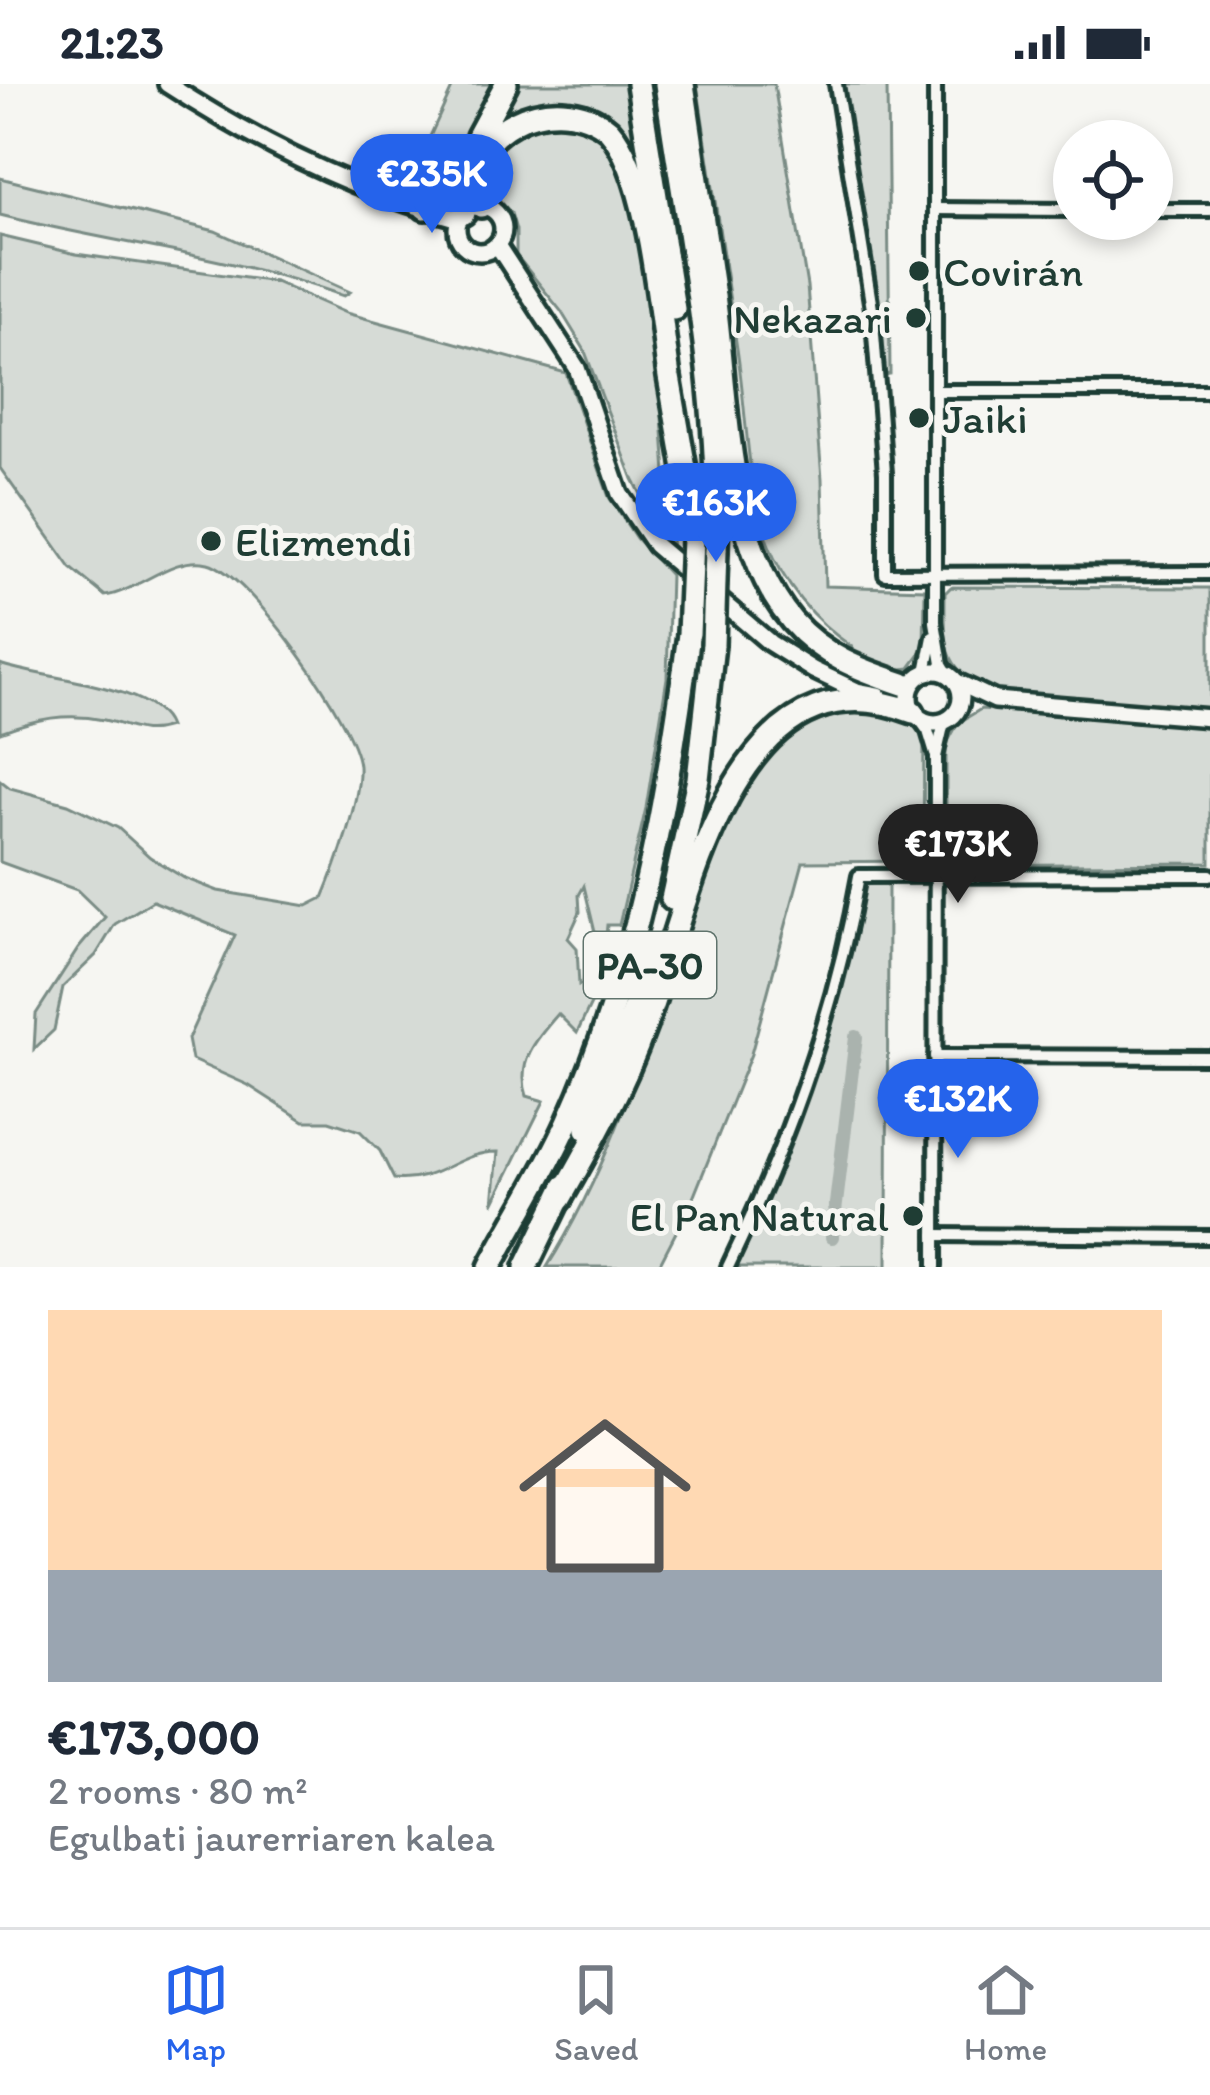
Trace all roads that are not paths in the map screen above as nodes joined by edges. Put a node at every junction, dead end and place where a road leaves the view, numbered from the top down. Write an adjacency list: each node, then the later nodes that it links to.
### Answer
1 (166, 84): 9 (street)
2 (506, 84): 8 (highway)
3 (638, 84): 20 (highway, PA-30)
4 (666, 84): 21 (highway, PA-30)
5 (683, 84): 19 (highway)
6 (836, 84): 23 (street)
7 (935, 84): 11 (street)
8 (463, 171): 10 (highway); 15 (highway)
9 (385, 193): 10 (street); 15 (street)
10 (425, 208): 15 (street)
11 (935, 209): 12 (street); 17 (street)
12 (1053, 210)
13 (1173, 210): 14 (street)
14 (1210, 210)
15 (465, 217): 16 (street); 16 (street); 20 (highway)
16 (492, 248): 26 (street)
17 (935, 391): 18 (street); 23 (street)
18 (1210, 391)
19 (731, 436): 21 (highway); 26 (highway)
20 (691, 503): 36 (highway, PA-30, bridge)
21 (717, 520): 37 (highway, PA-30, bridge)
22 (1210, 573): 23 (street)
23 (935, 574): 24 (street)
24 (935, 622): 25 (street); 26 (street)
25 (953, 678): 26 (street); 27 (street); 28 (street)
26 (913, 695): 30 (street); 31 (street); 37 (highway)
27 (995, 700): 28 (street); 29 (street)
28 (960, 706): 30 (street)
29 (1210, 718)
30 (944, 722): 31 (street)
31 (936, 757): 32 (street)
32 (935, 875): 33 (street); 34 (street); 43 (street)
33 (1210, 875)
34 (935, 1056): 35 (street); 38 (street)
35 (1210, 1057)
36 (532, 1187): 40 (highway); 41 (highway, PA-30)
37 (560, 1199): 42 (highway, PA-30)
38 (935, 1235): 39 (street); 44 (street)
39 (1210, 1237)
40 (479, 1267)
41 (490, 1267)
42 (526, 1267)
43 (728, 1267)
44 (935, 1267)

